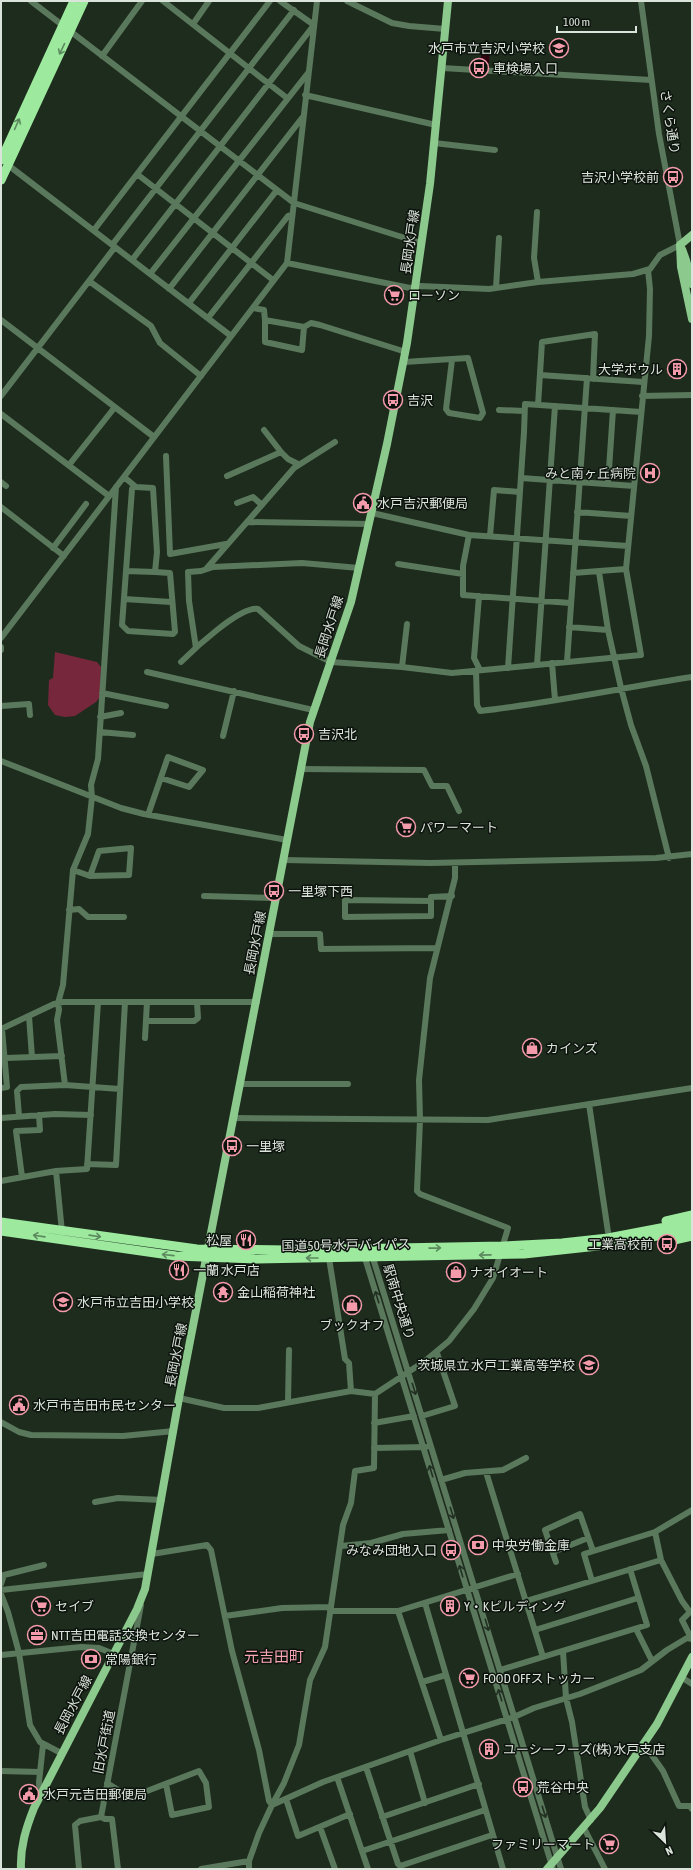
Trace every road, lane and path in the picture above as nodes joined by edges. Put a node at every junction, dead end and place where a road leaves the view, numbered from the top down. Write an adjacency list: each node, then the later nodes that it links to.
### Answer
1 (31, 1): 15 (street)
2 (74, 1): 15 (highway)
3 (84, 1): 18 (highway)
4 (142, 1): 20 (street)
5 (163, 1): 14 (street)
6 (210, 1): 14 (street)
7 (270, 1): 19 (street)
8 (280, 1): 13 (street)
9 (317, 1): 16 (street)
10 (347, 1): 17 (street)
11 (448, 1): 17 (main road, 長岡水戸線)
12 (640, 1): 24 (street, さくら通り)
13 (294, 10): 16 (street); 21 (street)
14 (194, 24): 19 (street)
15 (62, 25): 18 (street); 36 (highway, one-way to 15)
16 (314, 25): 23 (street); 25 (street)
17 (446, 29): 22 (main road, 長岡水戸線)
18 (70, 31): 20 (street); 36 (highway, one-way to 36)
19 (230, 53): 21 (street); 28 (street)
20 (102, 56): 28 (street)
21 (249, 68): 25 (street); 31 (street)
22 (442, 68): 24 (street); 30 (main road, 長岡水戸線)
23 (308, 73): 26 (street); 27 (street)
24 (651, 80): 53 (street, さくら通り)
25 (268, 83): 27 (street); 33 (street)
26 (305, 95): 29 (street); 30 (street)
27 (287, 98): 35 (street)
28 (181, 117): 31 (street); 37 (street)
29 (303, 117): 38 (street); 43 (street)
30 (436, 125): 32 (main road, 長岡水戸線)
31 (200, 131): 33 (street); 40 (street)
32 (434, 143): 34 (street); 51 (main road, 長岡水戸線)
33 (219, 146): 35 (street); 42 (street)
34 (495, 150)
35 (238, 160): 38 (street); 46 (street)
36 (4, 162): 39 (highway); 47 (street)
37 (137, 174): 40 (street); 47 (street)
38 (258, 175): 41 (street); 48 (street)
39 (1, 180)
40 (156, 188): 42 (street); 54 (street)
41 (277, 190): 43 (street); 55 (street)
42 (175, 203): 46 (street); 56 (street)
43 (294, 203): 45 (street); 51 (street)
44 (537, 212): 63 (street)
45 (292, 215): 57 (street); 58 (street)
46 (194, 218): 48 (street); 60 (street)
47 (94, 230): 54 (street)
48 (213, 233): 55 (street); 67 (street)
49 (692, 235): 53 (main road)
50 (499, 238): 66 (street)
51 (422, 243): 65 (main road, 長岡水戸線)
52 (692, 244): 53 (main road)
53 (680, 245): 59 (street); 64 (main road, さくら通り); 71 (main road, さくら通り)
54 (113, 246): 56 (street); 61 (street)
55 (232, 247): 57 (street); 68 (street)
56 (132, 260): 60 (street)
57 (251, 262): 62 (street); 70 (street)
58 (287, 263): 62 (street); 65 (street)
59 (648, 270): 63 (street); 83 (street)
60 (150, 274): 67 (street)
61 (89, 280): 76 (street); 81 (street)
62 (274, 280): 69 (street)
63 (538, 282): 66 (street)
64 (692, 284)
65 (415, 287): 66 (street); 77 (main road, 長岡水戸線)
66 (496, 288)
67 (170, 289): 68 (street)
68 (189, 303): 70 (street)
69 (252, 308): 73 (street); 75 (street)
70 (208, 318): 75 (street)
71 (692, 319)
72 (1, 320): 76 (street)
73 (265, 320): 74 (street); 74 (street)
74 (304, 327): 77 (street)
75 (231, 336): 81 (street)
76 (38, 348): 85 (street); 89 (street)
77 (406, 352): 79 (main road, 長岡水戸線)
78 (452, 360): 78 (street); 79 (street)
79 (404, 362): 119 (main road, 長岡水戸線)
80 (540, 375): 82 (street); 82 (street); 87 (street)
81 (201, 376): 97 (street)
82 (590, 378): 83 (street); 90 (street)
83 (643, 382): 86 (street)
84 (692, 395): 86 (street)
85 (1, 396)
86 (642, 396): 94 (street)
87 (538, 404): 88 (street); 93 (street)
88 (555, 406): 90 (street); 106 (street)
89 (115, 408): 97 (street); 102 (street)
90 (585, 408): 92 (street); 107 (street)
91 (499, 410): 93 (street)
92 (613, 410): 94 (street); 108 (street)
93 (524, 411): 105 (street)
94 (641, 412): 110 (street)
95 (1, 414): 102 (street)
96 (264, 430): 99 (street)
97 (154, 437): 104 (street)
98 (335, 442): 101 (street)
99 (281, 452): 101 (street); 103 (street)
100 (166, 456): 128 (street)
101 (298, 464): 116 (street)
102 (69, 465): 113 (street)
103 (227, 476)
104 (124, 477): 109 (street); 111 (street)
105 (521, 478): 106 (street); 112 (street)
106 (551, 480): 107 (street); 126 (street)
107 (579, 482): 108 (street); 118 (street)
108 (608, 484): 110 (street)
109 (134, 486): 136 (street); 137 (street)
110 (634, 486): 120 (street)
111 (116, 487): 113 (street); 167 (street)
112 (520, 492): 124 (street); 125 (street)
113 (109, 496): 131 (street)
114 (237, 503): 116 (street)
115 (86, 504): 130 (street)
116 (262, 505): 121 (street)
117 (1, 507): 130 (street)
118 (577, 512): 120 (street); 127 (street)
119 (372, 513): 122 (main road, 長岡水戸線); 123 (street)
120 (631, 516): 129 (street)
121 (247, 522): 122 (street); 128 (street)
122 (369, 524): 134 (main road, 長岡水戸線)
123 (469, 535): 124 (street); 140 (street)
124 (490, 536): 125 (street)
125 (517, 538): 126 (street); 143 (street)
126 (546, 540): 127 (street); 144 (street)
127 (575, 542): 129 (street); 139 (street)
128 (226, 544): 133 (street)
129 (628, 546): 135 (street)
130 (53, 548): 131 (street)
131 (64, 556): 150 (street)
132 (398, 564): 140 (street)
133 (207, 568): 134 (street); 152 (street)
134 (359, 568): 156 (main road, 長岡水戸線)
135 (626, 569): 138 (street); 154 (street)
136 (126, 571): 137 (street); 142 (street)
137 (155, 572): 145 (street)
138 (600, 572): 139 (street); 149 (street)
139 (573, 573): 146 (street)
140 (463, 574): 141 (street)
141 (479, 596): 143 (street); 162 (street)
142 (124, 599): 145 (street); 145 (street)
143 (513, 599): 144 (street); 161 (street)
144 (541, 601): 146 (street); 159 (street)
145 (172, 602)
146 (570, 603): 148 (street)
147 (407, 624): 160 (street)
148 (569, 627): 149 (street); 157 (street)
149 (608, 630): 154 (street)
150 (1, 638)
151 (1, 647): 153 (street)
152 (196, 648): 155 (street); 156 (street)
153 (1, 650)
154 (614, 658): 157 (street); 165 (street)
155 (181, 662)
156 (331, 662): 160 (street); 171 (main road, 長岡水戸線)
157 (567, 662): 158 (street)
158 (552, 663): 159 (street); 168 (street)
159 (537, 665): 161 (street)
160 (402, 667): 162 (street)
161 (508, 668): 162 (street)
162 (478, 671): 168 (street)
163 (147, 672): 166 (street)
164 (692, 677): 165 (street)
165 (621, 688): 168 (street); 186 (street)
166 (234, 692): 171 (street); 177 (street)
167 (102, 693): 170 (street); 174 (street)
168 (554, 700)
169 (1, 706): 173 (street)
170 (166, 706)
171 (313, 710): 179 (main road, 長岡水戸線)
172 (121, 713): 174 (street)
173 (30, 716)
174 (100, 717): 175 (street)
175 (100, 732): 176 (street); 181 (street)
176 (133, 735)
177 (223, 736)
178 (1, 761): 181 (street)
179 (300, 768): 182 (street); 184 (main road, 長岡水戸線)
180 (161, 778): 180 (street); 183 (street)
181 (92, 797): 183 (street); 189 (street)
182 (458, 811)
183 (148, 815): 184 (street)
184 (287, 840): 187 (main road, 長岡水戸線)
185 (692, 854): 186 (street)
186 (669, 858): 188 (street)
187 (284, 860): 188 (street); 193 (main road, 長岡水戸線)
188 (454, 863): 192 (street)
189 (72, 870): 190 (street); 195 (street)
190 (90, 876): 190 (street)
191 (204, 896): 193 (street)
192 (452, 896): 194 (street); 198 (street)
193 (276, 898): 197 (main road, 長岡水戸線)
194 (431, 901): 194 (street)
195 (69, 910): 196 (street); 204 (street)
196 (124, 917)
197 (269, 934): 198 (street); 203 (main road, 長岡水戸線)
198 (437, 948): 225 (street)
199 (98, 1002): 200 (street); 204 (street); 216 (street)
200 (125, 1002): 201 (street); 218 (street)
201 (148, 1002): 202 (street); 206 (street)
202 (198, 1002): 203 (street); 206 (street)
203 (256, 1002): 212 (main road, 長岡水戸線)
204 (58, 1003): 205 (street); 209 (street)
205 (29, 1016): 207 (street); 210 (street)
206 (146, 1021): 208 (street)
207 (2, 1029): 211 (street)
208 (145, 1038)
209 (62, 1056): 210 (street); 214 (street)
210 (32, 1057): 211 (street)
211 (6, 1058): 215 (street)
212 (240, 1084): 213 (street); 224 (main road, 長岡水戸線)
213 (348, 1084)
214 (65, 1085): 216 (street); 222 (street)
215 (1, 1088)
216 (93, 1088): 218 (street); 221 (street)
217 (692, 1088): 219 (street)
218 (120, 1089): 226 (street)
219 (589, 1104): 225 (street); 235 (street)
220 (38, 1115): 221 (street); 222 (street); 228 (street)
221 (90, 1115): 226 (street)
222 (19, 1116): 223 (street)
223 (1, 1118)
224 (233, 1118): 225 (street); 243 (main road, 長岡水戸線)
225 (420, 1120): 241 (street)
226 (87, 1164): 227 (street)
227 (56, 1171): 228 (street); 237 (street)
228 (22, 1177): 229 (street)
229 (1, 1180)
230 (692, 1215): 235 (highway)
231 (1, 1222): 237 (highway, 国道50号水戸バイパス)
232 (692, 1222): 236 (highway, 国道50号水戸バイパス)
233 (692, 1229): 236 (highway, 国道50号水戸バイパス)
234 (1, 1231): 237 (highway, 国道50号水戸バイパス, one-way to 234)
235 (608, 1232): 239 (highway)
236 (665, 1232): 239 (highway, 国道50号水戸バイパス); 242 (highway, 国道50号水戸バイパス)
237 (62, 1236): 243 (highway, 国道50号水戸バイパス)
238 (692, 1236): 242 (highway)
239 (533, 1245): 241 (highway, 国道50号水戸バイパス)
240 (368, 1248): 241 (highway, 国道50号水戸バイパス, one-way to 241); 243 (highway, 国道50号水戸バイパス); 245 (street, 駅南中央通り); 246 (street, 駅南中央通り)
241 (502, 1250): 242 (highway, 国道50号水戸バイパス); 246 (highway, 国道50号水戸バイパス, one-way to 246); 248 (street)
242 (538, 1253)
243 (208, 1254): 244 (highway, 国道50号水戸バイパス, one-way to 243); 253 (main road, 長岡水戸線)
244 (329, 1258): 245 (highway, 国道50号水戸バイパス); 251 (street)
245 (365, 1258): 246 (highway, 国道50号水戸バイパス); 250 (street, 駅南中央通り, one-way to 245)
246 (374, 1258): 249 (street, 駅南中央通り)
247 (289, 1350): 254 (street)
248 (437, 1352): 249 (street); 256 (street)
249 (409, 1372): 250 (street); 256 (street, 駅南中央通り, one-way to 256)
250 (402, 1377): 252 (street); 255 (street, 駅南中央通り)
251 (351, 1391): 252 (street); 254 (street)
252 (375, 1394): 258 (street)
253 (179, 1398): 254 (street); 259 (main road, 長岡水戸線)
254 (288, 1402)
255 (414, 1416): 258 (street); 260 (street, 駅南中央通り)
256 (422, 1416): 261 (street, 駅南中央通り)
257 (1, 1422): 259 (street)
258 (374, 1423): 262 (street)
259 (174, 1431): 266 (main road, 長岡水戸線)
260 (424, 1447): 261 (street); 262 (street); 269 (street, 駅南中央通り, one-way to 260)
261 (431, 1447): 265 (street, 駅南中央通り)
262 (374, 1448): 272 (street)
263 (526, 1458): 264 (street)
264 (486, 1472): 265 (street); 281 (street)
265 (442, 1480): 284 (street, 駅南中央通り, one-way to 284)
266 (162, 1500): 267 (street); 275 (main road, 長岡水戸線)
267 (95, 1502)
268 (692, 1510): 270 (street)
269 (449, 1530): 272 (street); 286 (street, 駅南中央通り, one-way to 269)
270 (655, 1532): 273 (street); 276 (street)
271 (588, 1538): 273 (street); 274 (street); 274 (street)
272 (341, 1546): 292 (street)
273 (593, 1551): 282 (street)
274 (553, 1552): 277 (street)
275 (152, 1554): 280 (main road, 長岡水戸線); 294 (street)
276 (661, 1560): 279 (street); 297 (street)
277 (556, 1562)
278 (44, 1565): 283 (street)
279 (630, 1569): 282 (street); 288 (street)
280 (148, 1574): 285 (street); 289 (main road, 長岡水戸線)
281 (518, 1574): 284 (street); 290 (street)
282 (592, 1581): 290 (street)
283 (1, 1584)
284 (476, 1588): 286 (street); 305 (street, 駅南中央通り, one-way to 305)
285 (1, 1590)
286 (467, 1590): 291 (street); 312 (street, 駅南中央通り, one-way to 286)
287 (1, 1594): 299 (street)
288 (638, 1598): 295 (street); 296 (street)
289 (141, 1600): 300 (main road, 長岡水戸線); 323 (street, 旧水戸街道)
290 (526, 1601): 296 (street)
291 (425, 1603): 293 (street); 306 (street)
292 (330, 1609): 293 (street); 294 (street); 329 (street)
293 (398, 1611): 308 (street)
294 (225, 1616): 329 (street)
295 (636, 1629): 298 (street); 304 (street)
296 (535, 1630): 302 (street)
297 (691, 1639): 304 (street)
298 (563, 1651): 302 (street); 310 (street)
299 (19, 1653): 300 (street); 301 (street); 316 (street)
300 (114, 1654): 318 (main road, 長岡水戸線)
301 (1, 1655)
302 (544, 1657): 305 (street)
303 (692, 1657): 307 (main road)
304 (652, 1661): 310 (street)
305 (500, 1670): 311 (street, 駅南中央通り)
306 (446, 1675): 308 (street); 313 (street)
307 (681, 1677): 309 (street); 315 (main road)
308 (422, 1682): 314 (street)
309 (692, 1684)
310 (566, 1698): 311 (street); 335 (street)
311 (514, 1717): 312 (street); 341 (street, 駅南中央通り, one-way to 341)
312 (507, 1720): 313 (street); 343 (street, 駅南中央通り)
313 (463, 1732): 314 (street); 325 (street)
314 (441, 1740): 317 (street)
315 (644, 1744): 330 (street); 335 (main road)
316 (43, 1745): 318 (street); 321 (street)
317 (410, 1751): 319 (street); 328 (street)
318 (61, 1754): 326 (main road, 長岡水戸線)
319 (366, 1767): 322 (street); 334 (street)
320 (1, 1772): 321 (street)
321 (40, 1772): 326 (street)
322 (338, 1778): 327 (street); 332 (street)
323 (108, 1783): 324 (street); 333 (street, 旧水戸街道)
324 (166, 1784): 324 (street)
325 (478, 1784): 328 (street); 331 (street)
326 (40, 1796): 344 (main road, 長岡水戸線)
327 (286, 1799): 329 (street); 336 (street)
328 (425, 1803): 334 (street)
329 (272, 1805): 342 (street)
330 (692, 1809)
331 (485, 1810): 338 (street); 339 (street)
332 (350, 1814): 336 (street); 340 (street)
333 (101, 1817): 345 (street); 346 (street)
334 (382, 1817): 339 (street)
335 (591, 1820): 337 (main road)
336 (320, 1827): 349 (street)
337 (584, 1828): 341 (main road); 353 (street)
338 (492, 1835): 339 (street); 351 (street)
339 (390, 1841): 340 (street)
340 (362, 1850): 350 (street)
341 (558, 1858): 343 (main road); 352 (street, 駅南中央通り)
342 (249, 1861): 347 (street); 348 (street)
343 (550, 1868)
344 (21, 1869)
345 (79, 1869)
346 (118, 1869)
347 (201, 1869)
348 (249, 1869)
349 (335, 1869)
350 (368, 1869)
351 (503, 1869)
352 (562, 1869)
353 (605, 1869)

